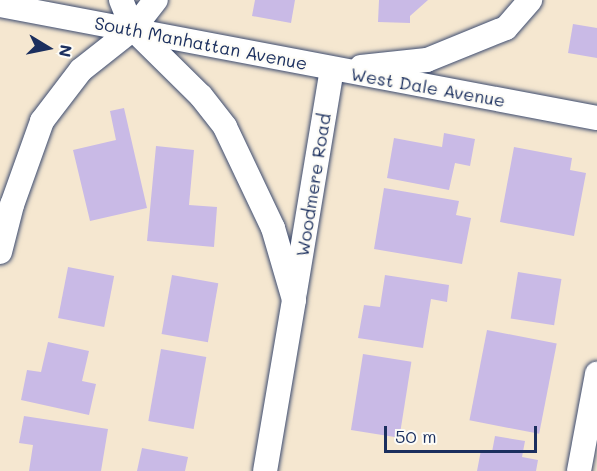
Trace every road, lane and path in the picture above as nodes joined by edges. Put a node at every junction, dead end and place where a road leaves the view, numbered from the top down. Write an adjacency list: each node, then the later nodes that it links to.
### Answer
1 (121, 0): 5 (street, Woodmere Road)
2 (156, 0): 5 (street)
3 (530, 0): 6 (street, West Dale Avenue)
4 (0, 5): 5 (street, South Manhattan Avenue)
5 (133, 29): 6 (street, South Manhattan Avenue); 8 (street); 9 (street, Woodmere Road)
6 (332, 69): 7 (street, West Dale Avenue); 9 (street, Woodmere Road)
7 (597, 118)
8 (0, 252)
9 (294, 300): 11 (street, Woodmere Road)
10 (597, 374): 12 (street)
11 (265, 471)
12 (579, 471)

